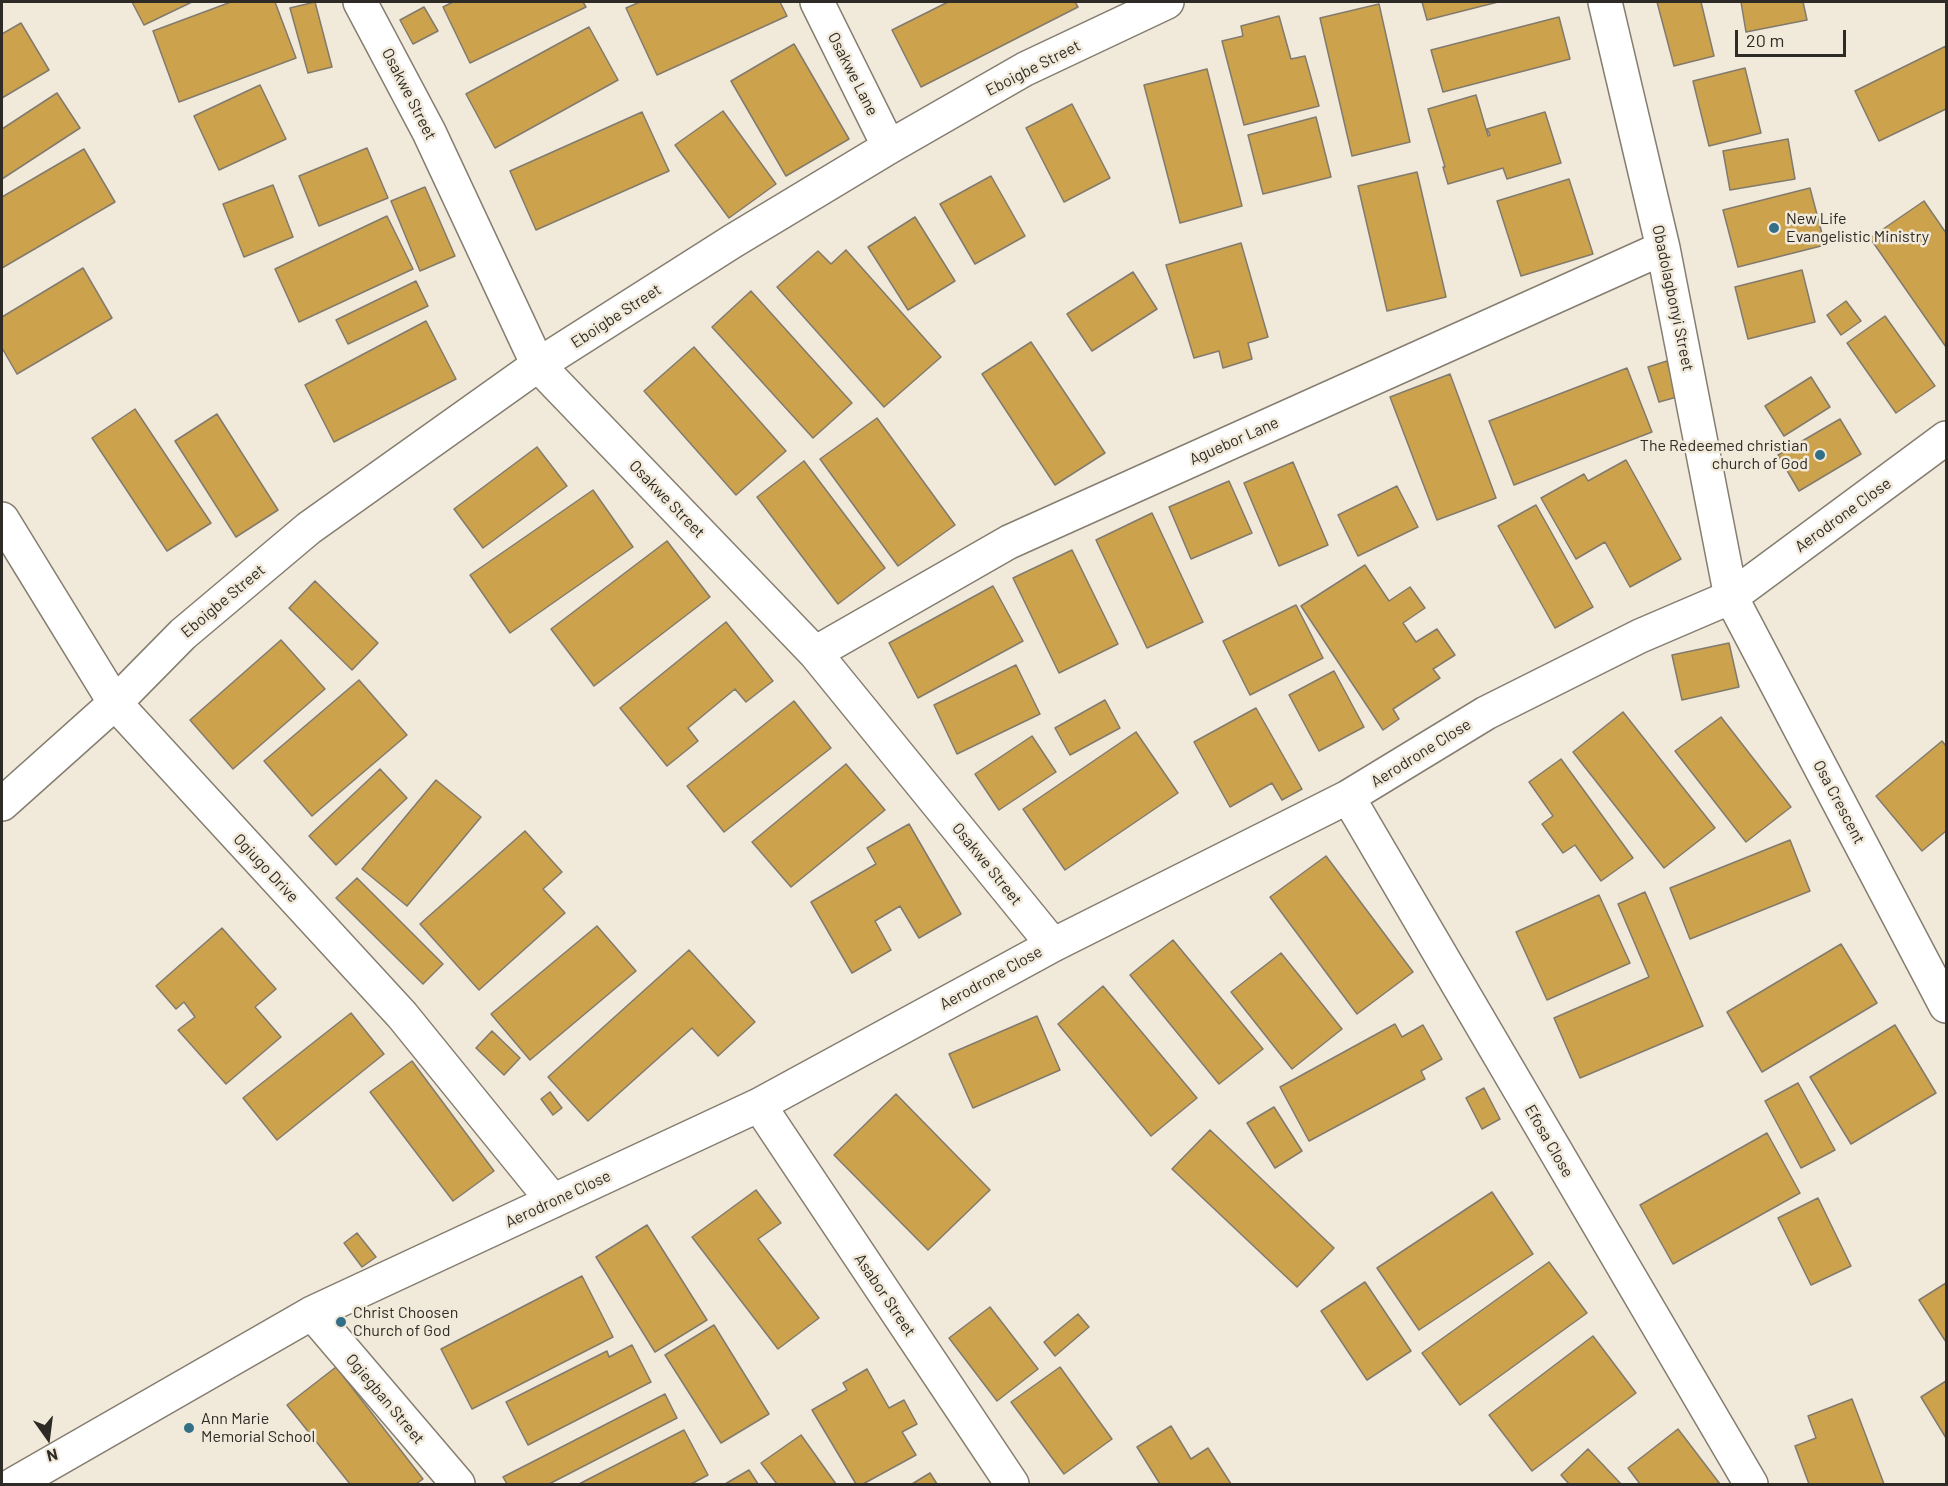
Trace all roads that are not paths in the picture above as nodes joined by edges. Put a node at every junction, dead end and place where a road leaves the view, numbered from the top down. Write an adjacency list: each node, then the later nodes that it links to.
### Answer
1 (360, 2): 7 (street, Osakwe Street)
2 (817, 2): 5 (street, Osakwe Lane)
3 (1167, 2): 5 (street, Eboigbe Street)
4 (1605, 2): 6 (street, Obadolagbonyi Street)
5 (889, 147): 7 (street, Eboigbe Street)
6 (1664, 248): 10 (street, Obadolagbonyi Street); 11 (street, Aguebor Lane)
7 (538, 365): 11 (street, Osakwe Street); 12 (street, Eboigbe Street)
8 (1947, 438): 10 (street, Aerodrone Close)
9 (2, 519): 12 (street, Ogiugo Drive)
10 (1731, 597): 13 (street, Aerodrone Close); 16 (street, Osa Crescent)
11 (815, 653): 15 (street, Osakwe Street)
12 (115, 703): 14 (street, Eboigbe Street); 18 (street, Ogiugo Drive)
13 (1348, 797): 15 (street, Aerodrone Close); 23 (street, Efosa Close)
14 (2, 804)
15 (1053, 945): 17 (street, Aerodrone Close)
16 (1947, 1006)
17 (759, 1105): 18 (street, Aerodrone Close); 22 (street, Asabor Street)
18 (553, 1201): 19 (street, Aerodrone Close)
19 (312, 1313): 20 (street, Aerodrone Close); 21 (street, Ogiegban Street)
20 (14, 1485)
21 (458, 1485)
22 (1012, 1485)
23 (1750, 1485)

